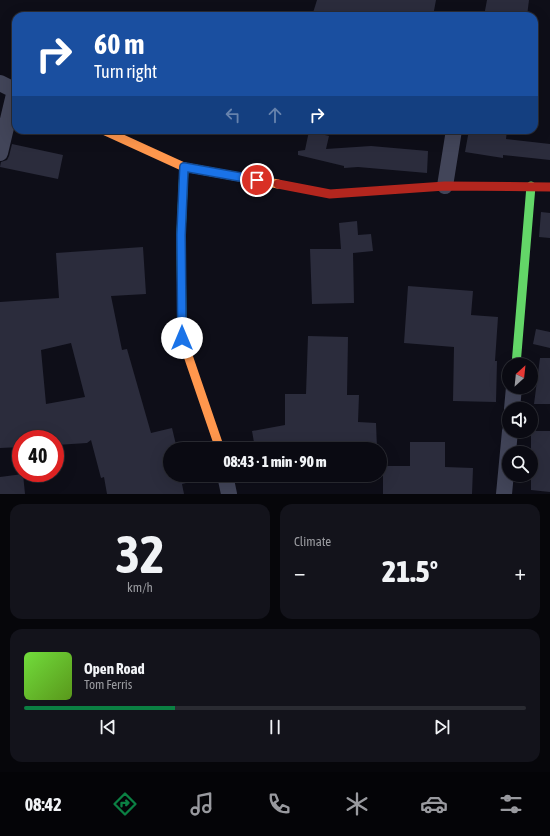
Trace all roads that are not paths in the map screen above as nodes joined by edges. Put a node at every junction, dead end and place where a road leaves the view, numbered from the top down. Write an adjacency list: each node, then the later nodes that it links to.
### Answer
1 (0, 83): 2 (street)
2 (12, 89)
3 (12, 103): 6 (street)
4 (112, 134): 7 (street)
5 (453, 134): 8 (street)
6 (0, 153)
7 (184, 167): 8 (street); 13 (street)
8 (446, 186): 9 (street)
9 (531, 186): 10 (street); 11 (street)
10 (550, 186)
11 (517, 358)
12 (509, 438): 16 (street)
13 (218, 442)
14 (226, 482): 15 (street)
15 (229, 494)
16 (504, 494)

